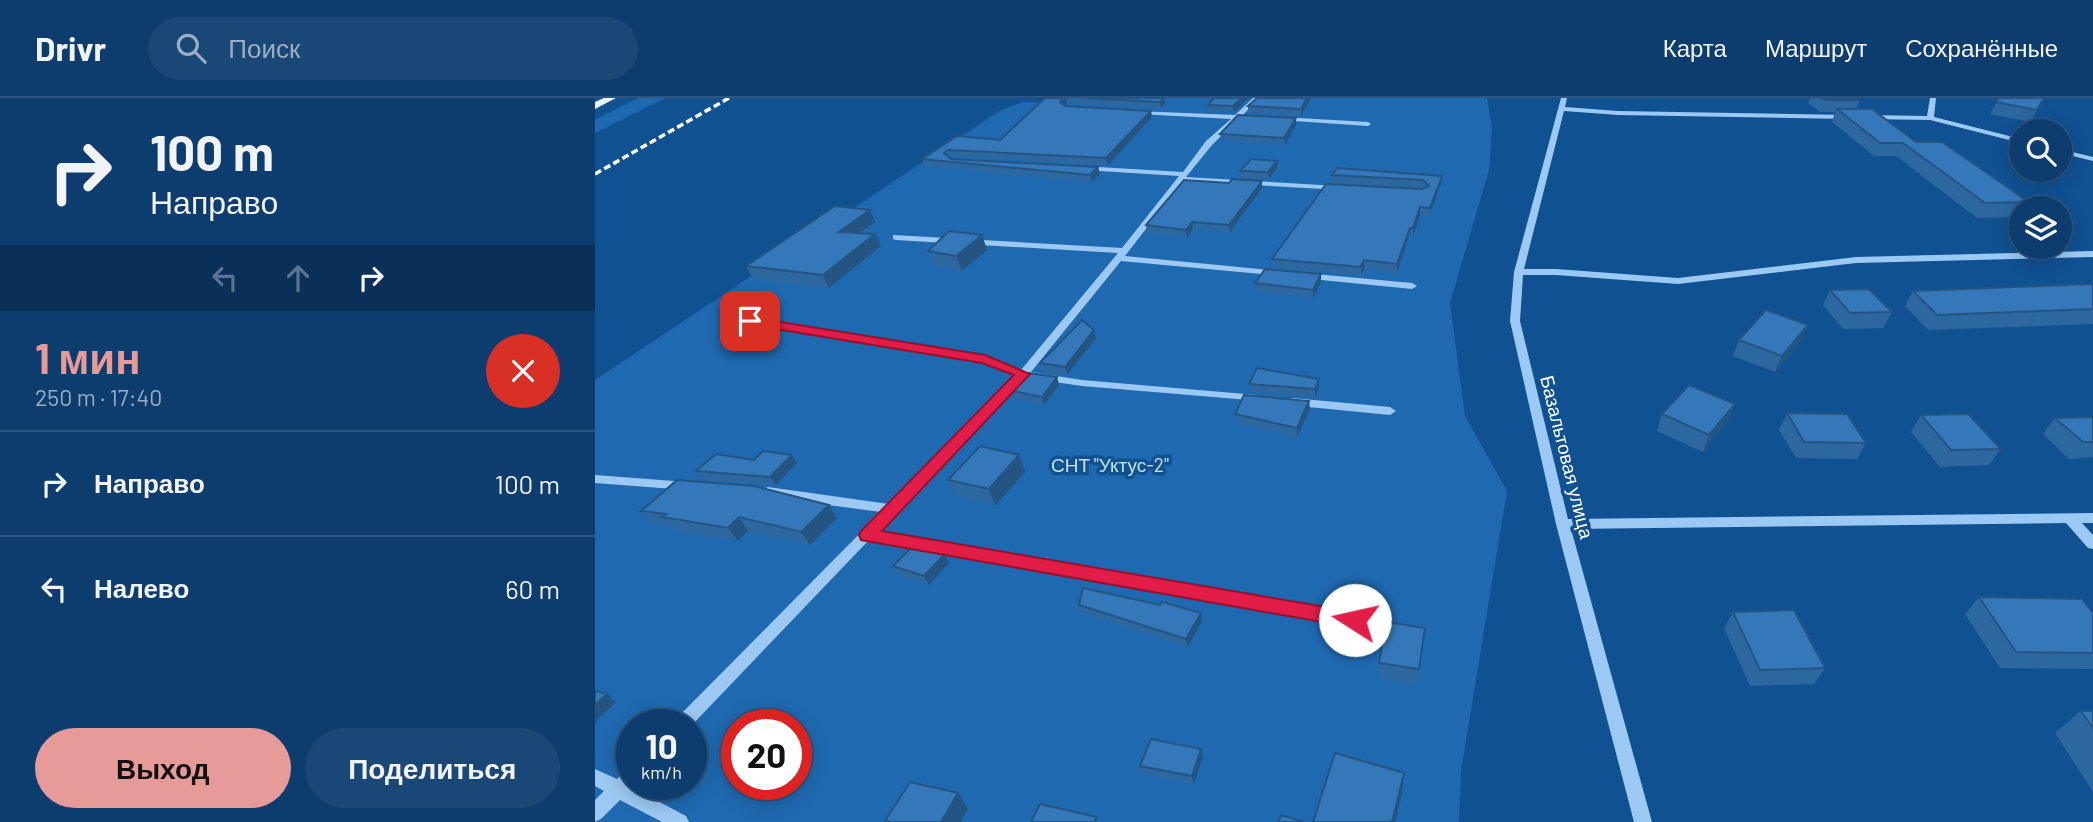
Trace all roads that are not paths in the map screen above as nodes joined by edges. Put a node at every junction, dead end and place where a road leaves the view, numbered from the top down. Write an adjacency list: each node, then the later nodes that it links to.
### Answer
1 (611, 98): 5 (main road)
2 (1257, 98): 7 (street)
3 (1933, 98): 9 (street)
4 (1563, 103): 9 (street); 21 (street, Базальтовая улица)
5 (595, 106)
6 (1132, 112): 7 (street)
7 (1235, 117): 8 (street); 16 (street)
8 (1249, 118)
9 (1930, 118): 12 (street)
10 (1275, 119): 11 (street)
11 (1368, 124)
12 (2009, 138)
13 (2072, 154): 14 (street)
14 (2093, 159)
15 (1076, 168): 16 (street)
16 (1183, 176): 17 (street); 20 (street)
17 (1342, 188)
18 (895, 237): 20 (street)
19 (2093, 254): 21 (street)
20 (1122, 255): 22 (street); 24 (street)
21 (1519, 272): 34 (street, Базальтовая улица)
22 (1412, 286)
23 (750, 321): 24 (street)
24 (1023, 374): 25 (street); 31 (street)
25 (1269, 400)
26 (1283, 401): 27 (street)
27 (1390, 411)
28 (595, 480): 29 (street)
29 (700, 487)
30 (753, 491): 31 (street)
31 (893, 509): 35 (street)
32 (2093, 517): 33 (street)
33 (2069, 518): 34 (street); 36 (street)
34 (1563, 524): 45 (street, Базальтовая улица)
35 (868, 535): 37 (lane); 38 (street)
36 (2093, 544)
37 (1381, 625)
38 (697, 709)
39 (595, 777): 40 (street)
40 (616, 780)
41 (616, 792): 43 (street)
42 (650, 800): 44 (street)
43 (595, 813)
44 (680, 822)
45 (1643, 822)

